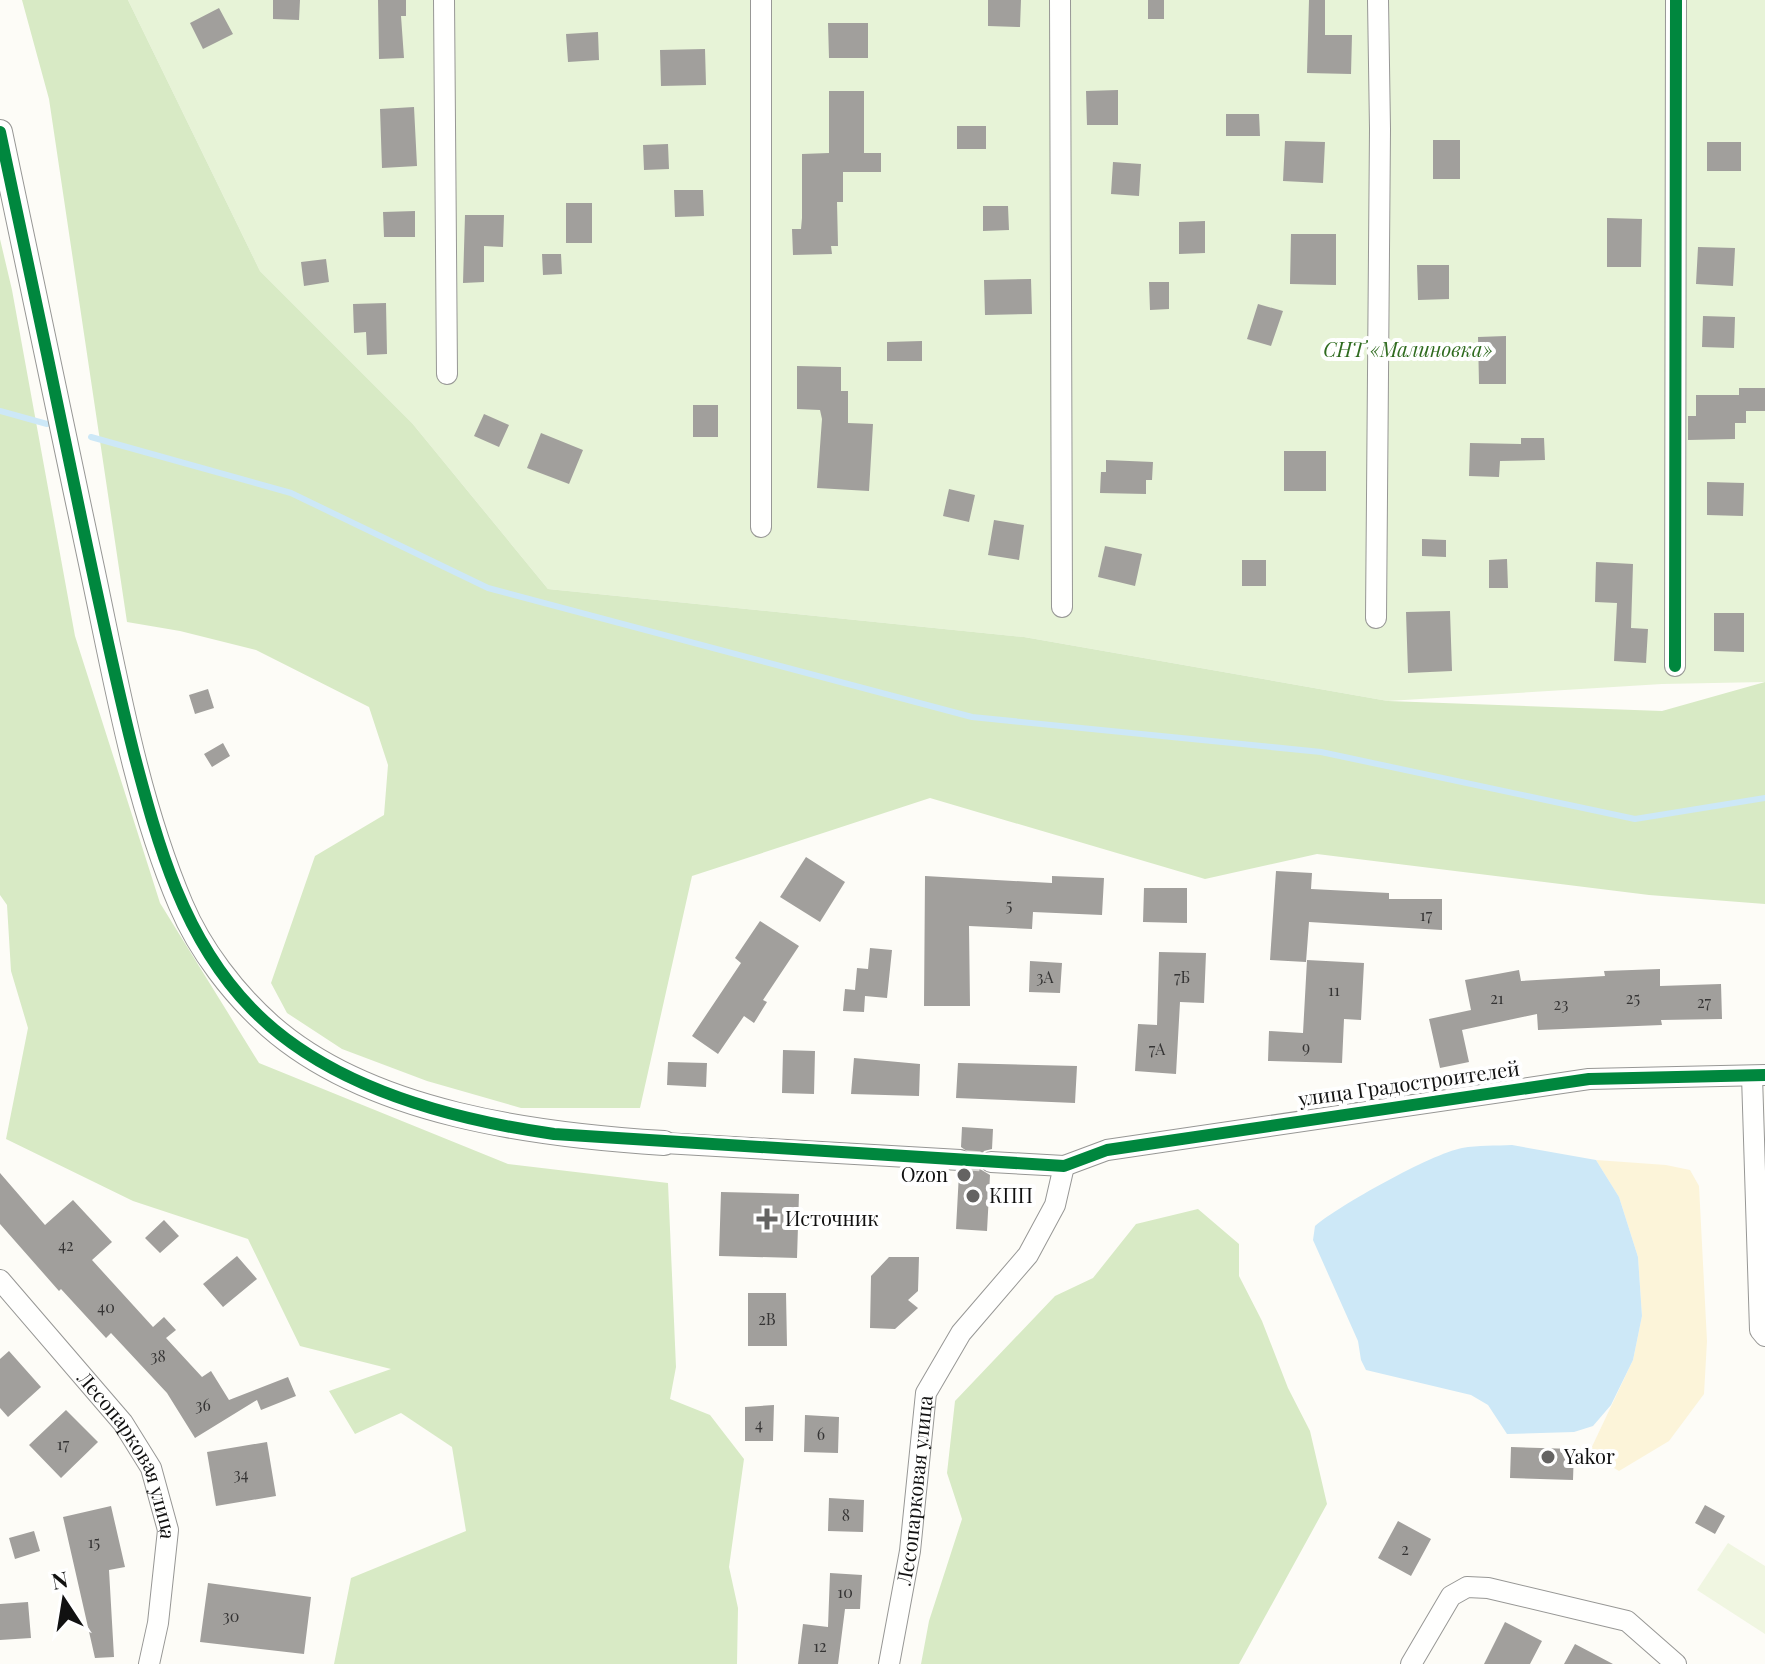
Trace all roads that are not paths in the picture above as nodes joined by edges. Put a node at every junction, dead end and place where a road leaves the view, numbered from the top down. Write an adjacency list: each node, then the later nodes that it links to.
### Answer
1 (444, 0): 7 (street)
2 (761, 0): 8 (street)
3 (1060, 0): 9 (street)
4 (1378, 0): 10 (street)
5 (1676, 0): 11 (street)
6 (0, 132): 13 (street)
7 (447, 374)
8 (761, 527)
9 (1062, 607)
10 (1376, 618)
11 (1675, 666)
12 (1759, 1076): 16 (street, улица Градостроителей); 18 (street)
13 (664, 1143): 14 (street)
14 (960, 1160)
15 (991, 1162): 16 (street)
16 (1064, 1166): 20 (street, Лесопарковая улица)
17 (0, 1280): 19 (street, Лесопарковая улица)
18 (1765, 1336)
19 (149, 1664)
20 (889, 1664)
21 (1411, 1664): 22 (street)
22 (1676, 1664)

